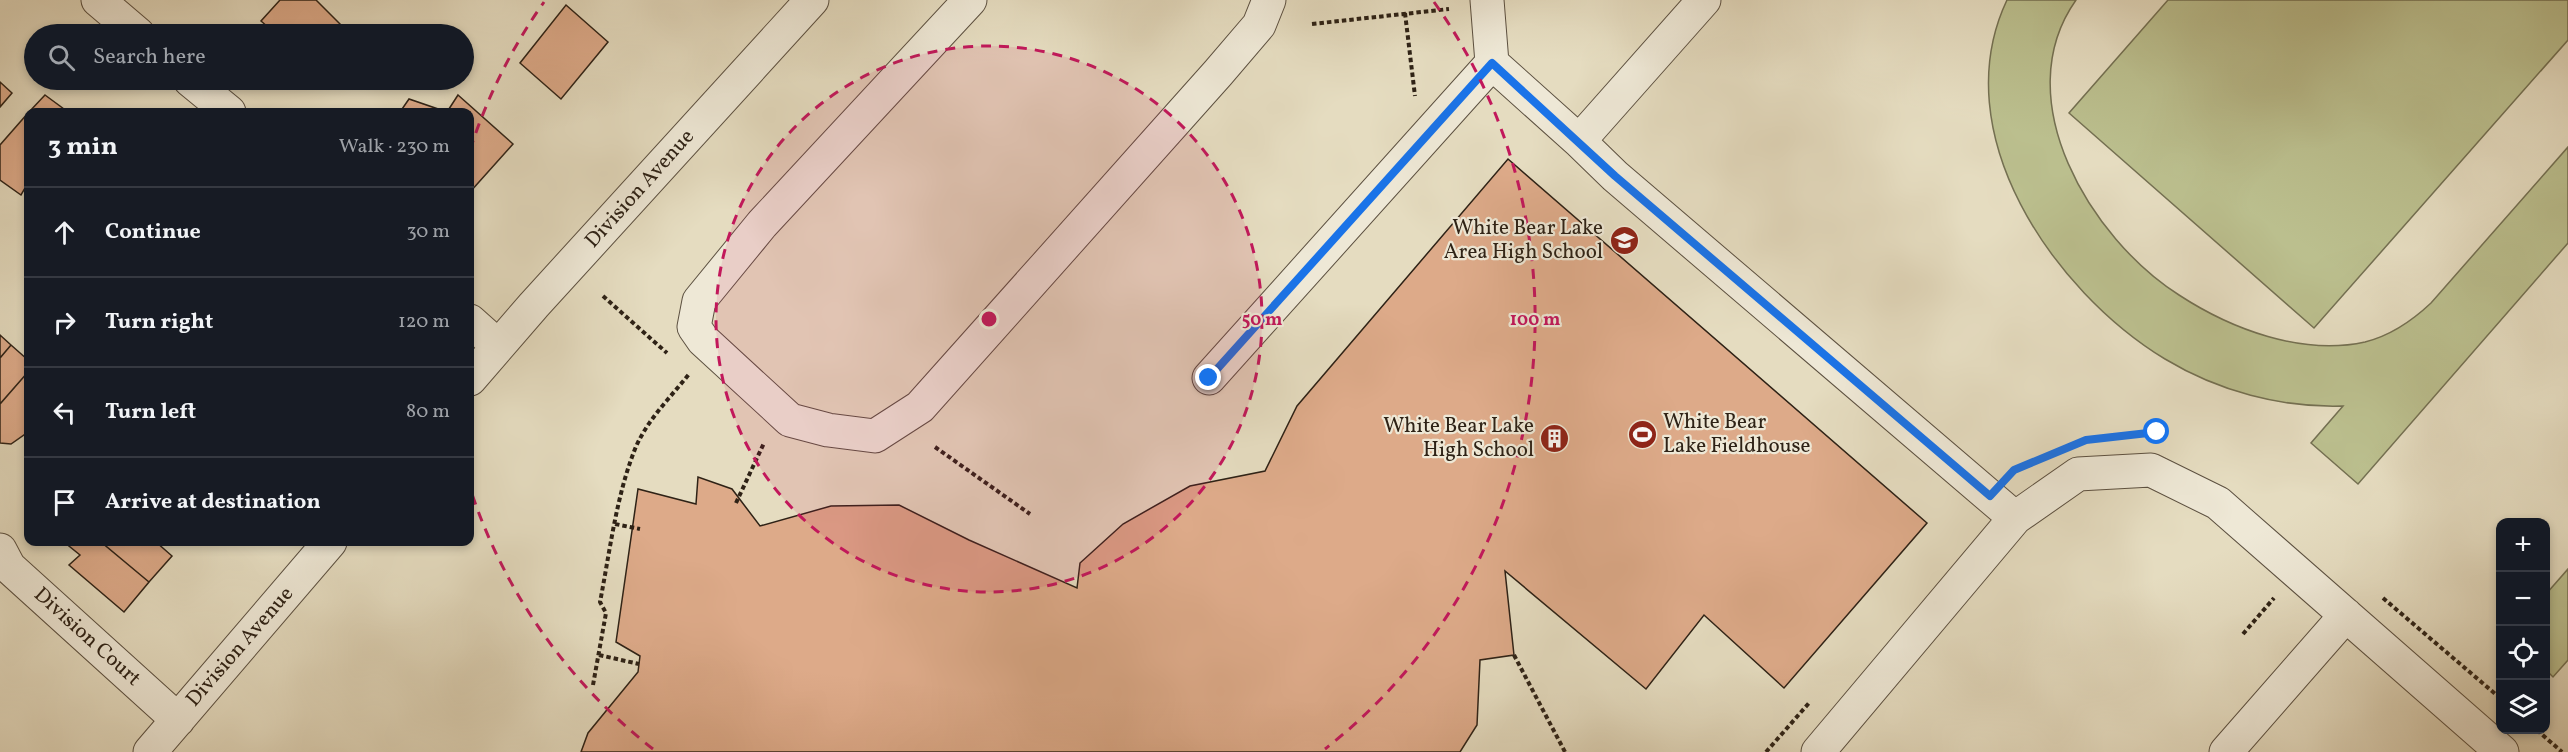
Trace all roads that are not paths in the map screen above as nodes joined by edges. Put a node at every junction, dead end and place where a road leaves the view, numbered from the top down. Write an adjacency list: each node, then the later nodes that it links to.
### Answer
1 (98, 0): 7 (street)
2 (812, 0): 13 (street, Division Avenue)
3 (970, 0): 4 (street)
4 (1269, 0)
5 (1487, 0): 8 (street)
6 (1704, 0): 11 (street)
7 (126, 24)
8 (1492, 63): 11 (street); 15 (street)
9 (202, 90): 10 (street)
10 (223, 108)
11 (1579, 141): 16 (street)
12 (474, 325): 13 (street)
13 (498, 346): 14 (street, Division Avenue)
14 (474, 374)
15 (1209, 378)
16 (2015, 518): 19 (street); 22 (street)
17 (327, 546): 20 (street, Division Avenue)
18 (0, 550): 20 (street, Division Court)
19 (2346, 615): 23 (street); 24 (street)
20 (178, 720): 21 (street, Division Avenue)
21 (150, 752)
22 (1818, 752)
23 (2226, 752)
24 (2502, 752)

